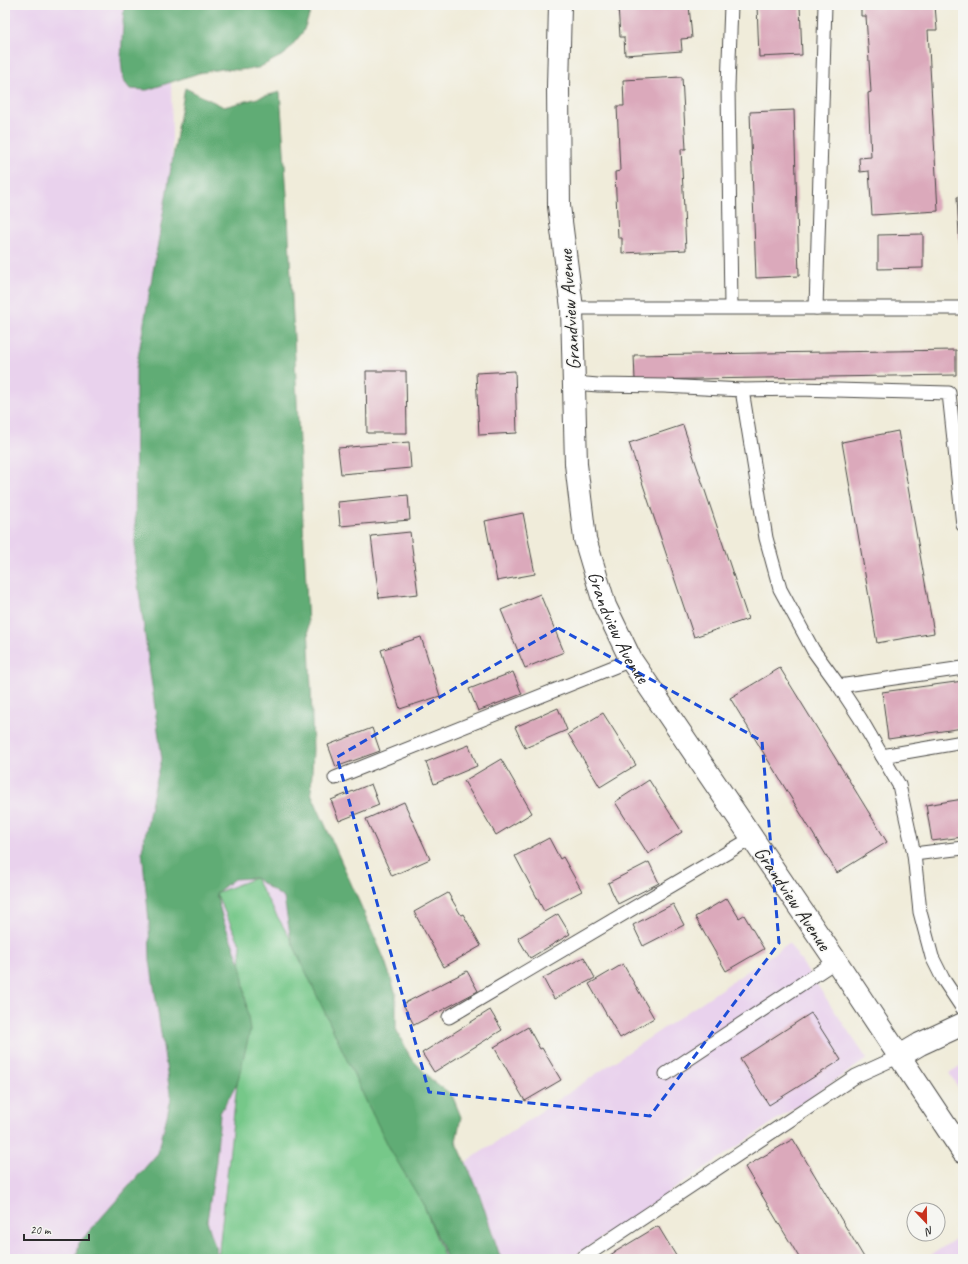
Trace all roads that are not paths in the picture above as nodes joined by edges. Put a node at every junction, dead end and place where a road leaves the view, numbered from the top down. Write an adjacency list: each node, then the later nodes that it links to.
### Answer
1 (560, 5): 4 (street, Grandview Avenue)
2 (731, 5): 5 (lane)
3 (825, 5): 6 (lane)
4 (572, 308): 5 (lane); 8 (street, Grandview Avenue)
5 (731, 308): 6 (lane)
6 (816, 308): 7 (lane)
7 (963, 308)
8 (574, 383): 9 (lane); 11 (street, Grandview Avenue)
9 (742, 390): 10 (lane); 13 (lane)
10 (963, 525)
11 (631, 660): 16 (lane); 17 (street, Grandview Avenue)
12 (963, 668): 13 (lane)
13 (839, 686): 15 (lane)
14 (963, 742): 15 (lane)
15 (882, 756): 19 (lane)
16 (335, 778)
17 (752, 838): 20 (street, Grandview Avenue); 22 (lane)
18 (963, 848): 19 (lane)
19 (914, 854): 21 (lane)
20 (836, 961): 24 (street, Grandview Avenue); 25 (lane)
21 (963, 1009)
22 (449, 1017)
23 (963, 1024): 24 (street)
24 (900, 1056): 26 (street, Grandview Avenue); 27 (lane)
25 (666, 1074)
26 (963, 1152)
27 (581, 1259)

